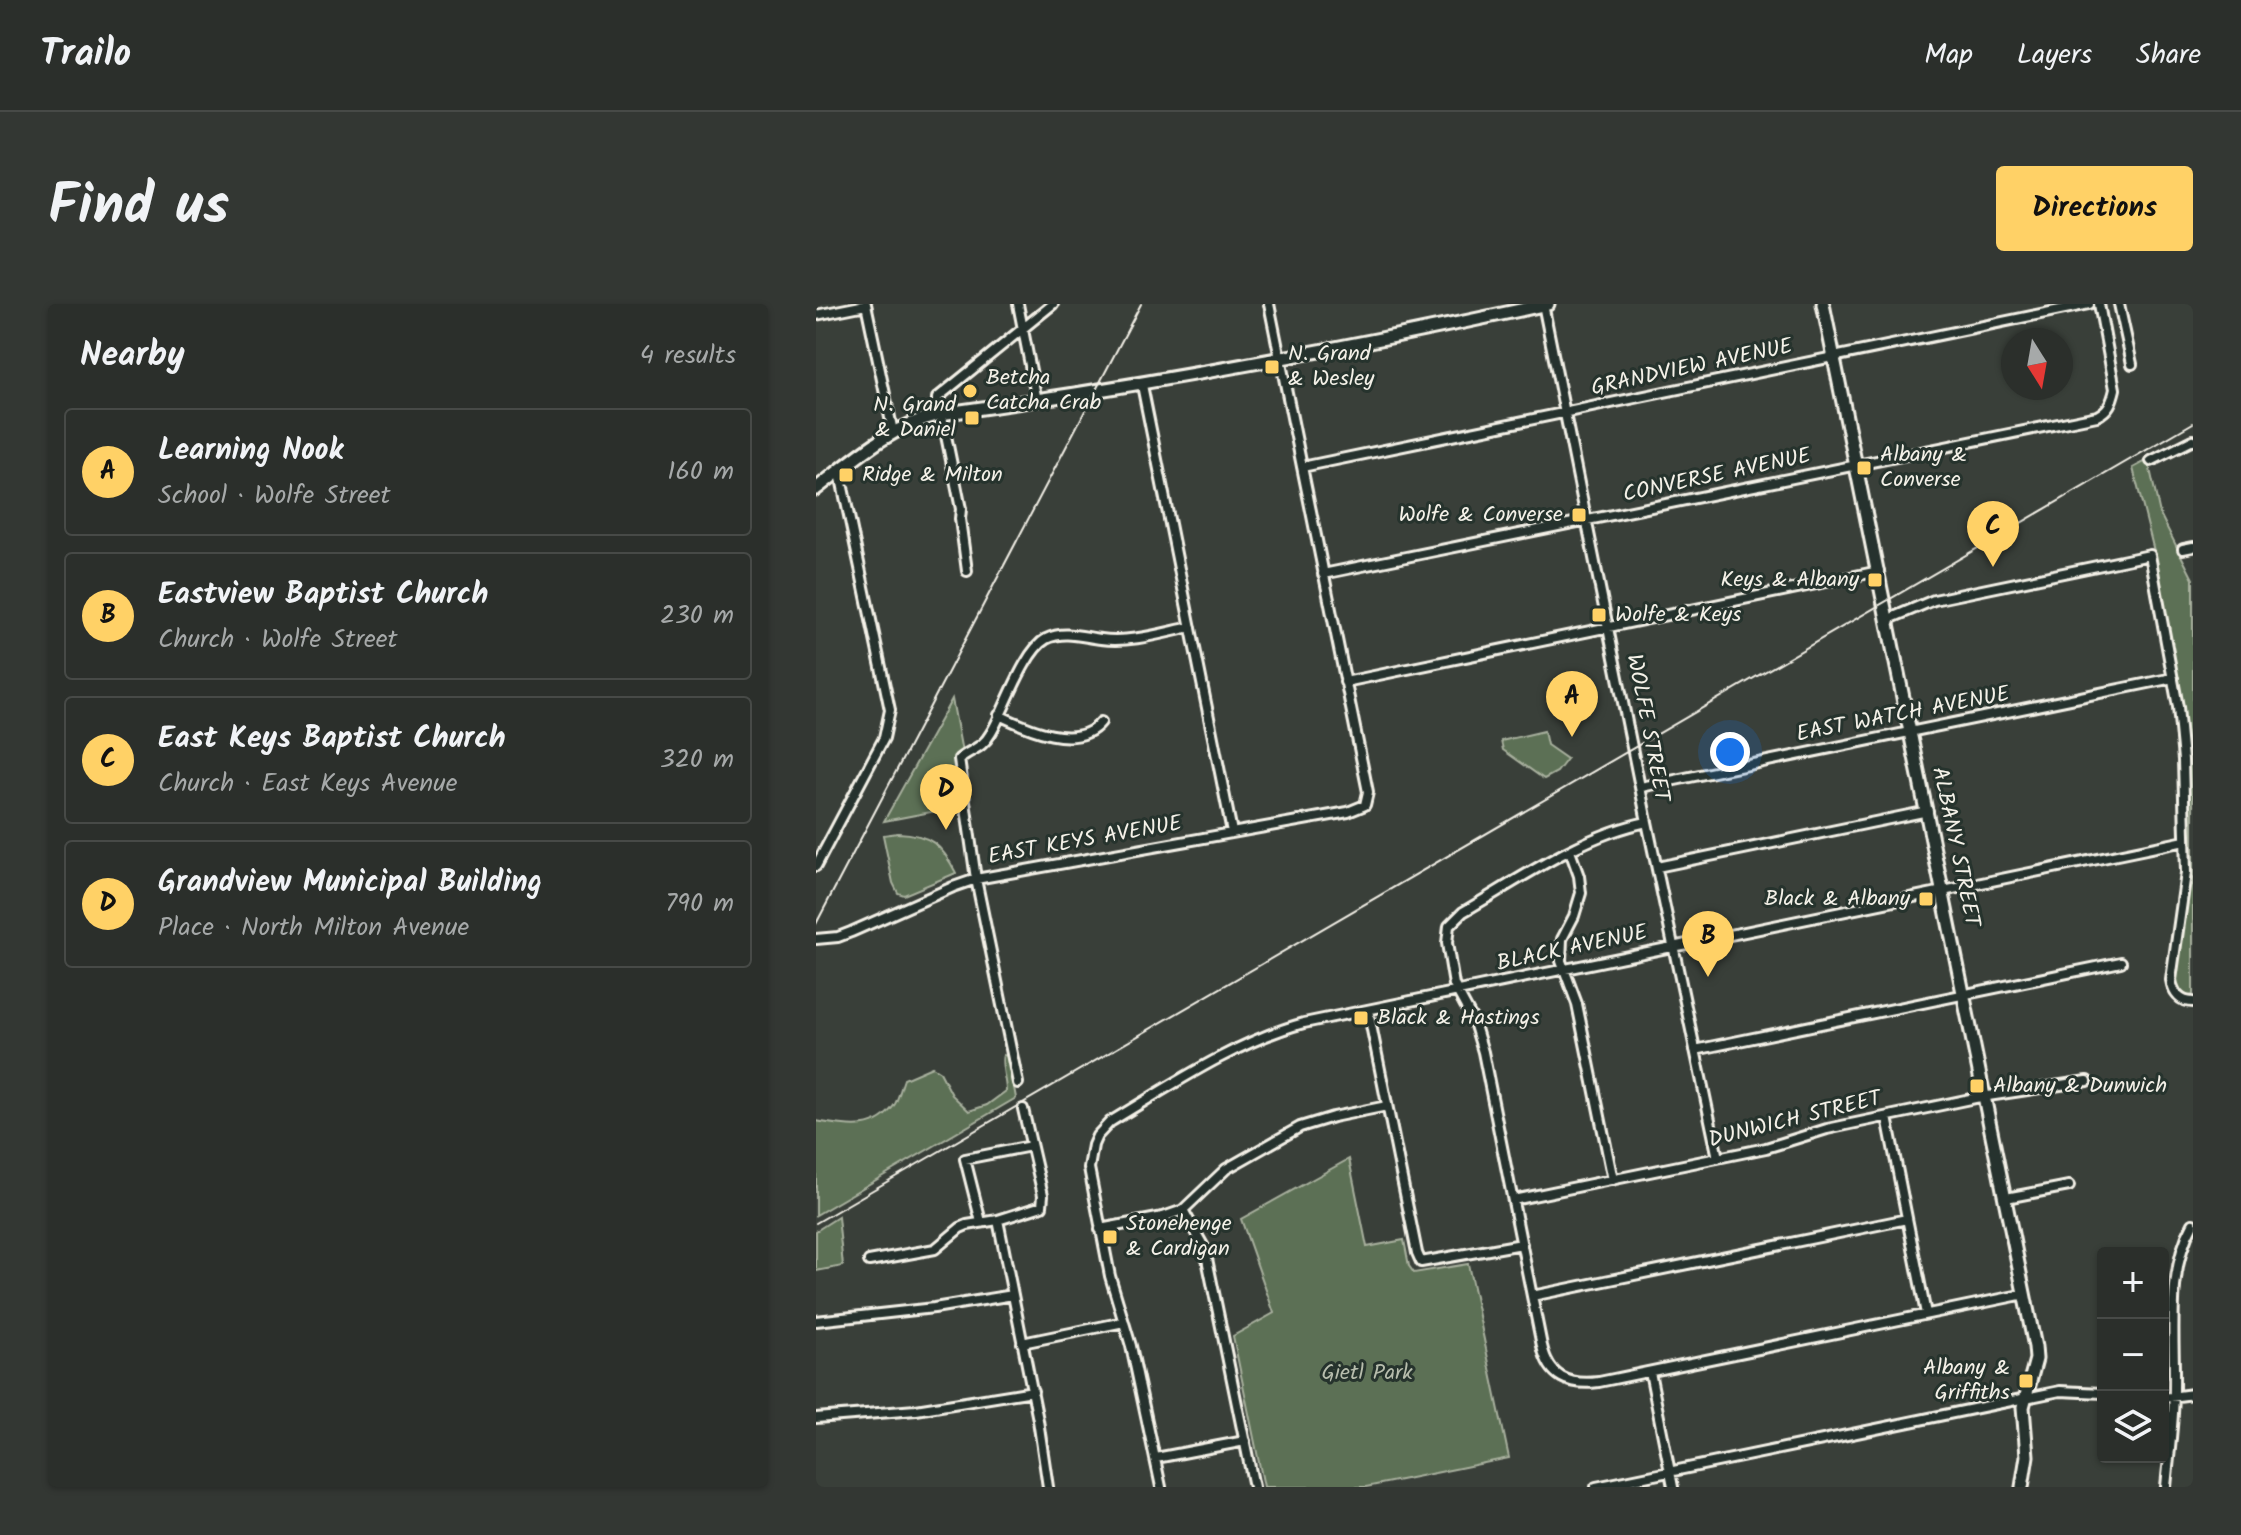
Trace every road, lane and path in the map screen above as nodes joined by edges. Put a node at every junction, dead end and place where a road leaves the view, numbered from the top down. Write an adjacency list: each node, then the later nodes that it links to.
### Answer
1 (1018, 304): 11 (street)
2 (1053, 304): 11 (street)
3 (1269, 304): 13 (street)
4 (1545, 304): 13 (street); 17 (street, WOLFE STREET)
5 (1823, 304): 12 (street, ALBANY STREET)
6 (2089, 304): 12 (street, GRANDVIEW AVENUE)
7 (2099, 304): 22 (street, CONVERSE AVENUE)
8 (2119, 304): 14 (street)
9 (866, 305): 10 (street); 19 (street)
10 (816, 315)
11 (1022, 328): 16 (street); 18 (street)
12 (1834, 357): 17 (street, GRANDVIEW AVENUE); 22 (street, ALBANY STREET)
13 (1280, 359): 15 (street); 23 (street)
14 (2132, 364)
15 (1142, 385): 16 (street); 31 (street)
16 (1037, 401): 18 (street)
17 (1565, 413): 23 (street, GRANDVIEW AVENUE); 26 (street, WOLFE STREET)
18 (940, 414): 19 (street); 27 (street)
19 (893, 432): 24 (street)
20 (2193, 440): 21 (street)
21 (2151, 461)
22 (1857, 465): 26 (street, CONVERSE AVENUE); 28 (street, ALBANY STREET)
23 (1302, 467): 29 (street)
24 (837, 472): 25 (street); 44 (street)
25 (816, 489)
26 (1588, 521): 29 (street, CONVERSE AVENUE); 32 (street, WOLFE STREET)
27 (967, 571)
28 (1879, 571): 30 (street, ALBANY STREET); 32 (street)
29 (1323, 574): 34 (street)
30 (1889, 619): 33 (street); 37 (street, ALBANY STREET)
31 (1191, 627): 35 (street); 41 (street)
32 (1608, 627): 34 (street); 38 (street, WOLFE STREET)
33 (2173, 678): 37 (street, EAST WATCH AVENUE); 42 (street)
34 (1345, 682): 41 (street, EAST KEYS AVENUE)
35 (999, 715): 36 (street); 46 (street)
36 (1101, 722)
37 (1911, 731): 38 (street, EAST WATCH AVENUE); 39 (street, ALBANY STREET)
38 (1641, 787): 40 (street, WOLFE STREET)
39 (1928, 811): 45 (street); 47 (street, ALBANY STREET)
40 (1647, 822): 43 (street); 45 (street, WOLFE STREET)
41 (1232, 832): 46 (street, EAST KEYS AVENUE)
42 (2185, 841): 47 (street, BLACK AVENUE); 54 (street)
43 (1570, 851): 51 (street); 52 (street)
44 (816, 866)
45 (1657, 867): 49 (street, WOLFE STREET)
46 (976, 879): 48 (street, EAST KEYS AVENUE); 58 (street)
47 (1944, 891): 49 (street, BLACK AVENUE); 53 (street, ALBANY STREET)
48 (816, 939)
49 (1674, 946): 51 (street, BLACK AVENUE); 56 (street, WOLFE STREET)
50 (2121, 962): 53 (street)
51 (1564, 969): 52 (street, BLACK AVENUE); 65 (street)
52 (1457, 991): 55 (street, BLACK AVENUE); 68 (street)
53 (1965, 994): 56 (street); 59 (street, ALBANY STREET)
54 (2193, 1002)
55 (1368, 1010): 60 (street); 74 (street, BLACK AVENUE)
56 (1695, 1050): 64 (street, WOLFE STREET)
57 (2087, 1081): 59 (street, DUNWICH STREET)
58 (1018, 1083)
59 (1985, 1096): 62 (street, DUNWICH STREET); 67 (street, ALBANY STREET)
60 (1387, 1106): 69 (street); 75 (street)
61 (1023, 1109): 63 (street)
62 (1887, 1117): 64 (street, DUNWICH STREET); 70 (street)
63 (1031, 1146): 71 (street); 72 (street)
64 (1718, 1158): 65 (street, DUNWICH STREET)
65 (1613, 1180): 68 (street, DUNWICH STREET)
66 (2069, 1186): 67 (street)
67 (2006, 1198): 77 (street, ALBANY STREET)
68 (1513, 1200): 75 (street)
69 (1183, 1210): 74 (street); 92 (street)
70 (1907, 1219): 79 (street); 80 (street)
71 (998, 1220): 72 (street); 78 (street)
72 (981, 1222): 76 (street)
73 (2193, 1224): 89 (street)
74 (1100, 1229): 82 (street)
75 (1522, 1244): 79 (street)
76 (869, 1261)
77 (2025, 1294): 80 (street); 90 (street, ALBANY STREET)
78 (1013, 1295): 81 (street); 83 (street)
79 (1532, 1296): 84 (street)
80 (1926, 1314): 84 (street)
81 (816, 1321)
82 (1124, 1322): 83 (street); 93 (street)
83 (1022, 1343): 85 (street)
84 (1650, 1372): 94 (street)
85 (1033, 1391): 91 (street); 95 (street)
86 (2097, 1392): 90 (street)
87 (2193, 1394): 89 (street)
88 (2169, 1397): 89 (street)
89 (2174, 1397): 101 (street)
90 (2025, 1398): 94 (street); 100 (street, ALBANY STREET)
91 (816, 1418)
92 (1245, 1441): 93 (street); 97 (street)
93 (1156, 1458): 96 (street)
94 (1670, 1472): 98 (street); 99 (street)
95 (1048, 1487)
96 (1161, 1487)
97 (1254, 1487)
98 (1596, 1487)
99 (1673, 1487)
100 (2022, 1487)
101 (2166, 1487)

